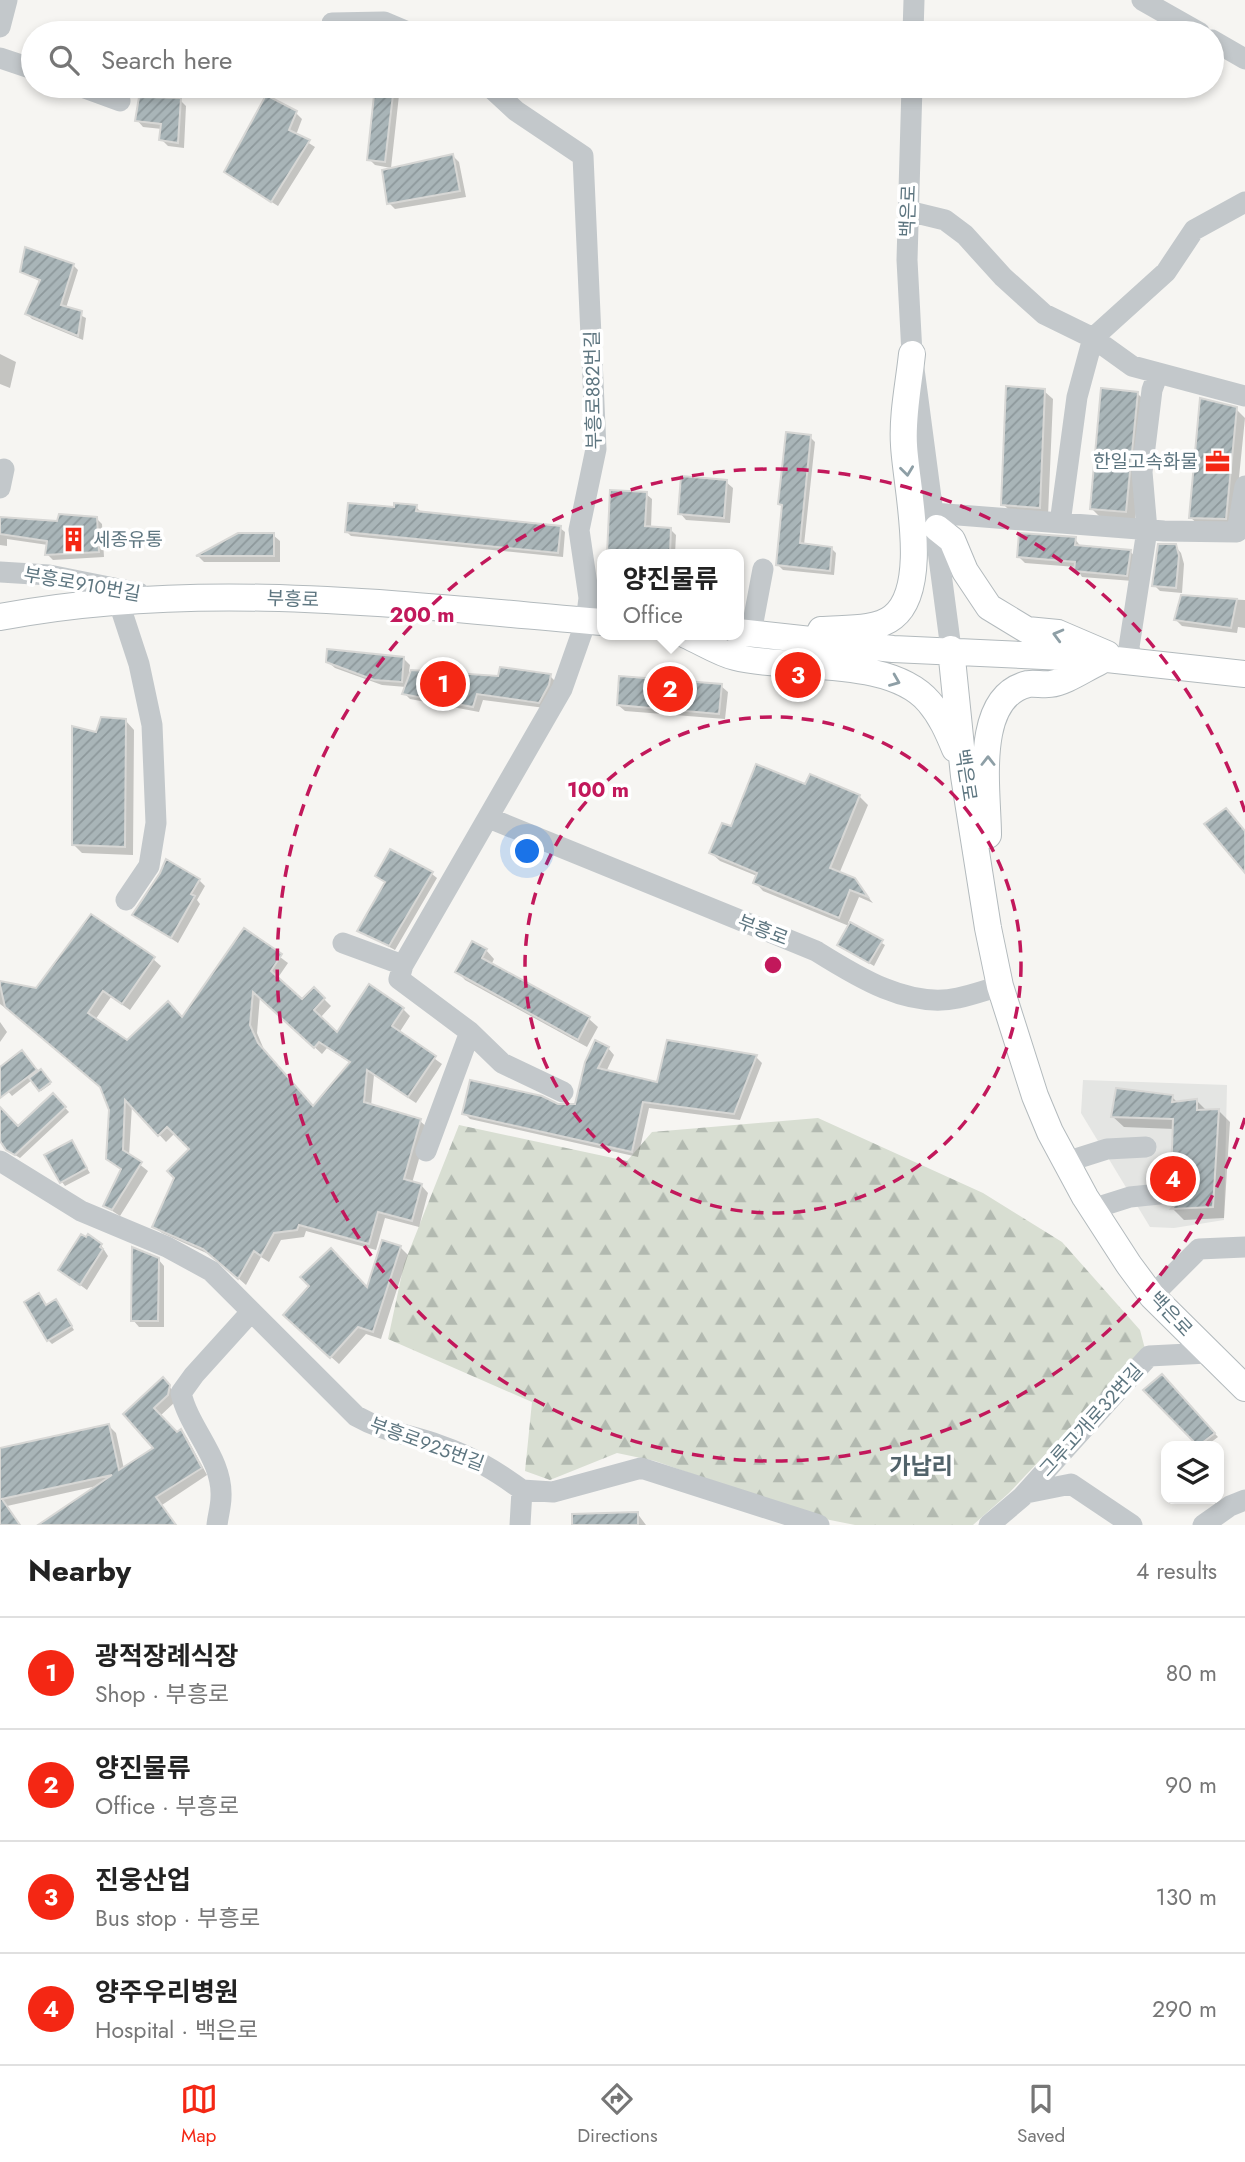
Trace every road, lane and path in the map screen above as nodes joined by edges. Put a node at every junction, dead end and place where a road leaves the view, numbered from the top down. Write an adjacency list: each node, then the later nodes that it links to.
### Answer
1 (7, 0): 6 (street)
2 (914, 0): 4 (street)
3 (1142, 0): 5 (street)
4 (913, 21)
5 (1179, 21)
6 (0, 27)
7 (1224, 47): 9 (street)
8 (0, 58): 10 (street)
9 (1245, 60)
10 (21, 65)
11 (112, 98): 14 (street)
12 (502, 98): 30 (street, 부흥로882번길)
13 (912, 98): 16 (street, 백은로)
14 (120, 101)
15 (1245, 202): 17 (street)
16 (908, 211): 17 (street); 18 (street, 백은로)
17 (1093, 338): 19 (street); 23 (street)
18 (912, 354): 22 (street, 백은로); 31 (main road, one-way to 31)
19 (1158, 373): 20 (street); 24 (street)
20 (1245, 396)
21 (1245, 486): 24 (street)
22 (935, 520): 23 (street); 34 (street, 백은로); 35 (main road, one-way to 22)
23 (1060, 523): 24 (street)
24 (1147, 530): 35 (street)
25 (763, 569): 31 (street)
26 (0, 572): 27 (street, 부흥로910번길)
27 (164, 599): 28 (main road, 부흥로); 30 (main road, 부흥로)
28 (118, 600): 29 (main road, 부흥로); 40 (street)
29 (1, 619)
30 (594, 621): 39 (street)
31 (754, 633): 33 (main road)
32 (697, 640): 36 (main road)
33 (893, 649): 34 (main road); 36 (main road)
34 (951, 649): 35 (main road); 38 (main road, 백은로)
35 (1120, 660): 37 (main road); 41 (main road, one-way to 35)
36 (836, 668): 38 (main road, one-way to 38)
37 (1245, 674)
38 (964, 776): 41 (main road, 백은로)
39 (488, 818): 43 (street); 44 (street, 부흥로)
40 (126, 900)
41 (988, 928): 44 (main road, 백은로)
42 (343, 943): 43 (street)
43 (403, 965): 45 (street)
44 (1000, 986): 50 (main road, 백은로)
45 (470, 1032): 46 (street); 48 (street)
46 (562, 1092)
47 (1146, 1147): 50 (street)
48 (426, 1151)
49 (0, 1161): 55 (street, 부흥로925번길)
50 (1066, 1162): 52 (main road, 백은로)
51 (1169, 1193): 52 (street)
52 (1092, 1209): 54 (main road, 백은로)
53 (1245, 1247): 54 (street)
54 (1152, 1296): 56 (main road, 백은로)
55 (251, 1312): 58 (street, 부흥로925번길); 61 (street)
56 (1208, 1353): 57 (main road, 백은로); 59 (street, 그루고개로32번길)
57 (1245, 1388)
58 (522, 1490): 62 (street); 63 (street)
59 (1026, 1493): 64 (street, 그루고개로32번길); 65 (street)
60 (1245, 1500): 66 (street)
61 (217, 1525)
62 (520, 1525)
63 (819, 1525)
64 (989, 1525)
65 (1132, 1525)
66 (1203, 1525)

